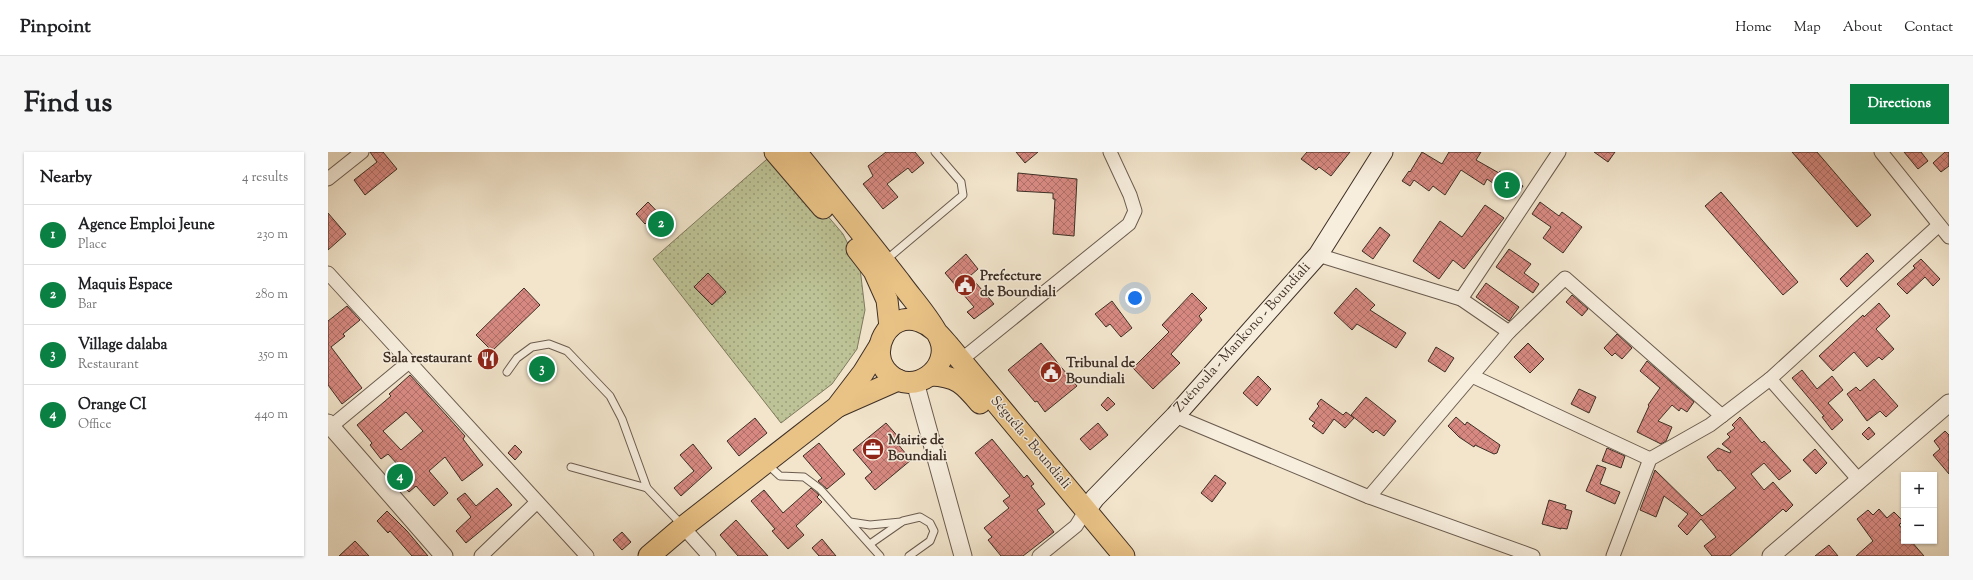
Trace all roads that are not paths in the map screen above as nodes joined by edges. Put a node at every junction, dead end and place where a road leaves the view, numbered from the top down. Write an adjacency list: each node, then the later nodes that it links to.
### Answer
1 (362, 152): 9 (street)
2 (775, 152): 8 (main road)
3 (935, 152): 13 (lane)
4 (1110, 152): 20 (street)
5 (1383, 152): 12 (main road, Zuénoula - Mankono - Boundiali)
6 (1559, 152): 15 (street)
7 (1881, 152): 10 (street)
8 (799, 158): 13 (main road); 16 (main road)
9 (328, 179)
10 (1938, 225): 11 (street); 25 (street)
11 (1949, 237)
12 (1318, 255): 15 (street); 28 (main road, Zuénoula - Mankono - Boundiali)
13 (884, 261): 17 (main road)
14 (328, 273): 21 (street)
15 (1461, 299): 18 (street)
16 (890, 327): 17 (main road, Séguéla - Boundiali); 19 (main road)
17 (935, 332): 20 (main road, Séguéla - Boundiali); 24 (main road)
18 (1509, 332): 23 (street); 29 (street)
19 (879, 347): 24 (main road); 27 (main road)
20 (961, 360): 38 (main road, Séguéla - Boundiali)
21 (409, 362): 30 (street); 37 (street)
22 (507, 372): 35 (lane)
23 (1472, 376): 31 (street); 36 (street)
24 (915, 379): 27 (main road); 38 (main road, Séguéla - Boundiali); 51 (street)
25 (1770, 379): 29 (street); 34 (street)
26 (1949, 405): 34 (street)
27 (837, 407): 32 (main road)
28 (1175, 416): 36 (street); 38 (main road, Zuénoula - Mankono - Boundiali)
29 (1722, 416): 31 (street)
30 (329, 426): 44 (street)
31 (1650, 459): 56 (street)
32 (765, 463): 40 (lane); 41 (main road)
33 (571, 467): 35 (lane)
34 (1859, 480): 43 (street)
35 (647, 488): 41 (lane)
36 (1369, 497): 55 (street)
37 (537, 502): 45 (street); 46 (street)
38 (1082, 515): 52 (street); 53 (main road, Séguéla - Boundiali); 54 (main road, Séguéla - Boundiali)
39 (903, 521): 40 (lane); 42 (lane); 50 (lane)
40 (850, 522): 42 (lane)
41 (683, 527): 47 (main road); 48 (street)
42 (870, 544): 49 (lane)
43 (1776, 554)
44 (444, 556)
45 (481, 556)
46 (587, 556)
47 (649, 556)
48 (709, 556)
49 (880, 556)
50 (909, 556)
51 (963, 556)
52 (1039, 556)
53 (1108, 556)
54 (1124, 556)
55 (1533, 556)
56 (1613, 556)

